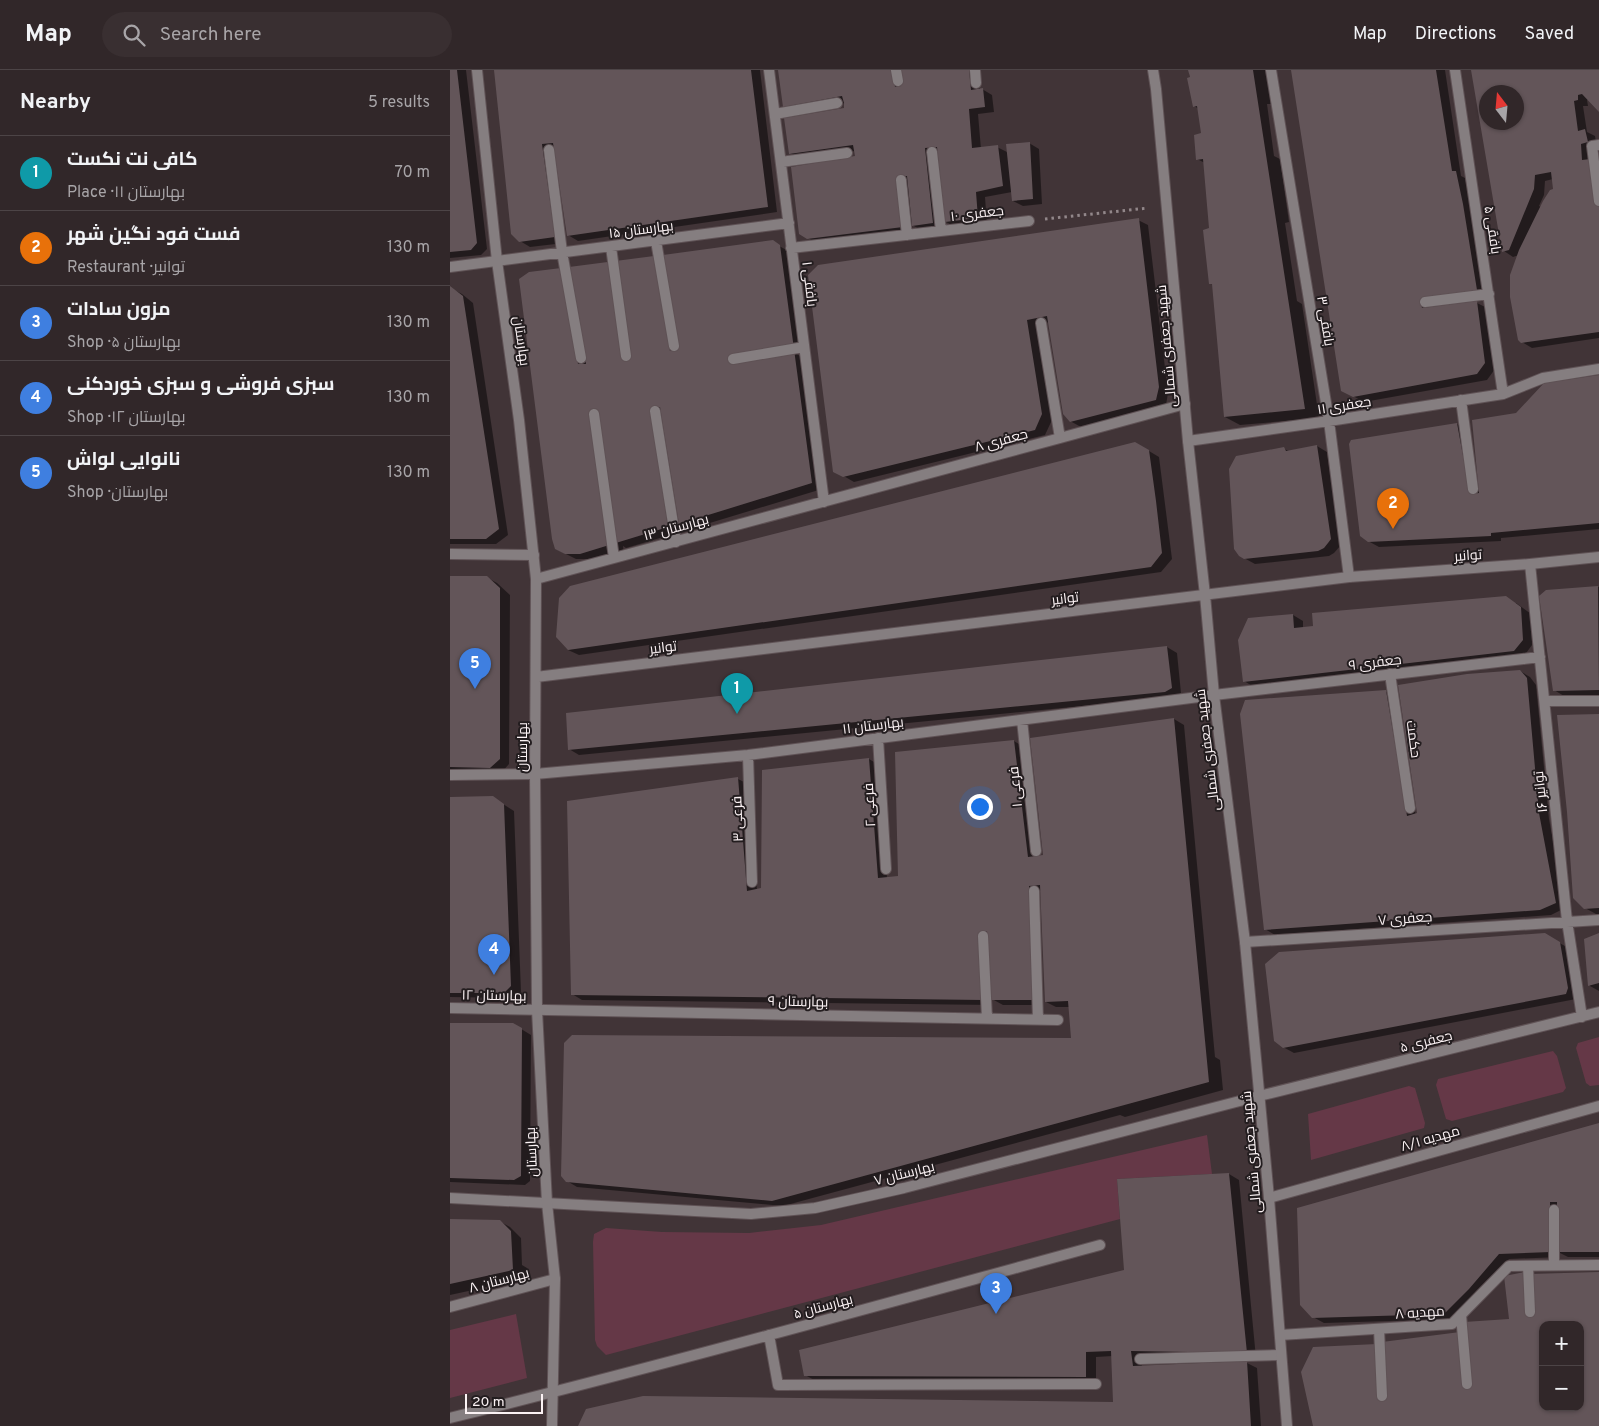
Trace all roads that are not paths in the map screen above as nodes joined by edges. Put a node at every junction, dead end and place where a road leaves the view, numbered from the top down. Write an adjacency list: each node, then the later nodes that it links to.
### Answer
1 (477, 70): 25 (street, بهارستان)
2 (769, 70): 9 (street, بافقی ۱)
3 (975, 70): 7 (street)
4 (1153, 70): 38 (street, شهید جعفری شمالی)
5 (1271, 70): 41 (street, بافقی ۳)
6 (1455, 70): 27 (street, بافقی ۵)
7 (976, 83)
8 (837, 103): 9 (street)
9 (775, 114): 14 (street, بافقی ۱)
10 (1599, 145): 16 (street)
11 (549, 150): 24 (street)
12 (932, 152): 19 (street)
13 (847, 153): 14 (street)
14 (781, 162): 18 (street, بافقی ۱)
15 (901, 180): 20 (street)
16 (1599, 201)
17 (1029, 221): 19 (street, جعفری ۱۰)
18 (789, 223): 21 (street, بهارستان ۱۵); 23 (street, بافقی ۱)
19 (941, 231): 20 (street, جعفری ۱۰)
20 (907, 234): 23 (street, جعفری ۱۰)
21 (656, 241): 22 (street, بهارستان ۱۵); 30 (street)
22 (610, 247): 24 (street, بهارستان ۱۵); 32 (street)
23 (792, 248): 31 (street, بافقی ۱)
24 (562, 252): 25 (street, بهارستان ۱۵); 33 (street)
25 (497, 261): 26 (street, بهارستان ۱۵); 48 (street, بهارستان)
26 (450, 267)
27 (1489, 294): 28 (street); 36 (street, بافقی ۵)
28 (1425, 302)
29 (1041, 323): 42 (street)
30 (674, 346)
31 (804, 347): 34 (street); 45 (street, بافقی ۱)
32 (626, 356)
33 (581, 358)
34 (733, 358)
35 (1599, 369): 36 (street, جعفری ۱۱)
36 (1503, 394): 37 (street, جعفری ۱۱)
37 (1462, 400): 41 (street, جعفری ۱۱); 44 (street)
38 (1185, 404): 42 (street, جعفری ۸); 43 (street, شهید جعفری شمالی)
39 (655, 411): 46 (street)
40 (594, 414): 50 (street)
41 (1329, 421): 43 (street, جعفری ۱۱); 52 (street, بافقی ۳)
42 (1060, 438): 45 (street, جعفری ۸)
43 (1188, 441): 54 (street, شهید جعفری شمالی)
44 (1473, 489)
45 (824, 502): 46 (street, بهارستان ۱۳)
46 (676, 542): 50 (street, بهارستان ۱۳)
47 (450, 554): 48 (street)
48 (534, 555): 53 (street, بهارستان)
49 (1599, 557): 51 (street, توانیر)
50 (614, 558): 53 (street, بهارستان ۱۳)
51 (1530, 564): 52 (street, توانیر); 55 (street, توانیر ۱۶)
52 (1349, 577): 54 (street, توانیر)
53 (536, 579): 57 (street, بهارستان)
54 (1205, 595): 57 (street, توانیر); 58 (street, شهید جعفری شمالی)
55 (1540, 657): 56 (street, جعفری ۹); 59 (street, توانیر ۱۶)
56 (1390, 674): 58 (street, جعفری ۹); 66 (street, حکمت)
57 (536, 677): 64 (street, بهارستان)
58 (1214, 696): 61 (street, بهارستان ۱۱); 74 (street, شهید جعفری شمالی)
59 (1545, 701): 60 (street); 72 (street, توانیر ۱۶)
60 (1599, 701)
61 (1022, 720): 62 (street, بهارستان ۱۱); 67 (street, فرعی ۱)
62 (878, 738): 63 (street, بهارستان ۱۱); 68 (street, فرعی ۲)
63 (748, 755): 64 (street, بهارستان ۱۱); 69 (street, فرعی ۳)
64 (535, 774): 65 (street, بهارستان ۱۱); 76 (street, بهارستان)
65 (450, 775)
66 (1410, 808)
67 (1036, 851)
68 (886, 869)
69 (752, 882)
70 (1034, 891): 80 (street)
71 (1599, 920): 72 (street, جعفری ۷)
72 (1567, 921): 74 (street, جعفری ۷); 78 (street, توانیر ۱۶)
73 (983, 936): 79 (street)
74 (1245, 942): 82 (street, شهید جعفری شمالی)
75 (450, 1008): 76 (street, بهارستان ۱۲)
76 (537, 1010): 79 (street, بهارستان ۹); 86 (street, بهارستان)
77 (1599, 1012): 78 (street, جعفری ۵)
78 (1582, 1016): 82 (street, جعفری ۵)
79 (987, 1018): 80 (street, بهارستان ۹)
80 (1038, 1019): 81 (street, بهارستان ۹)
81 (1058, 1020)
82 (1259, 1096): 85 (street, شهید جعفری شمالی); 86 (street, بهارستان ۷)
83 (1599, 1106): 85 (street, مهدیه ۸/۱)
84 (450, 1198): 86 (street, بهارستان ۷)
85 (1269, 1198): 98 (street, شهید جعفری شمالی)
86 (547, 1203): 92 (street, بهارستان)
87 (1554, 1210): 89 (street)
88 (1100, 1245): 97 (street, بهارستان ۵)
89 (1554, 1265): 90 (street, مهدیه ۸); 91 (street, مهدیه ۸)
90 (1599, 1265)
91 (1528, 1266): 94 (street); 95 (street, مهدیه ۸)
92 (555, 1279): 93 (street, بهارستان ۸); 103 (street, بهارستان)
93 (450, 1307)
94 (1530, 1312)
95 (1461, 1315): 96 (street, مهدیه ۸); 102 (street)
96 (1379, 1329): 98 (street, مهدیه ۸); 104 (street)
97 (769, 1335): 101 (street); 103 (street, بهارستان ۵)
98 (1280, 1335): 99 (street, شهید جعفری شمالی)
99 (1281, 1355): 100 (street); 107 (street, شهید جعفری شمالی)
100 (1140, 1359)
101 (1096, 1384)
102 (1467, 1384)
103 (552, 1393): 105 (street, بهارستان ۵); 106 (street, بهارستان)
104 (1382, 1396)
105 (450, 1418)
106 (552, 1426)
107 (1287, 1426)

